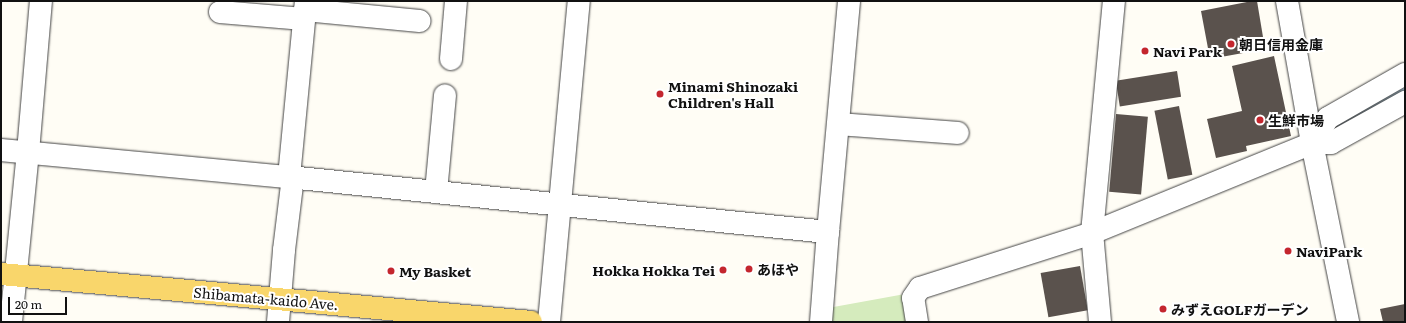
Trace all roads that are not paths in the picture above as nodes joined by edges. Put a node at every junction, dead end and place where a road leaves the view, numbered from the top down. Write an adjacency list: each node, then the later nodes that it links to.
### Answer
1 (41, 1): 18 (street)
2 (456, 1): 10 (street)
3 (578, 1): 21 (street)
4 (850, 1): 14 (street)
5 (1114, 1): 23 (street)
6 (1287, 1): 16 (street)
7 (305, 10): 8 (street); 9 (street); 19 (street)
8 (220, 12)
9 (419, 21)
10 (451, 59)
11 (1405, 74): 16 (street)
12 (444, 95): 20 (street)
13 (1405, 102): 16 (street)
14 (839, 124): 15 (street); 22 (street)
15 (958, 133)
16 (1312, 143): 23 (street); 33 (street)
17 (1, 150): 18 (street)
18 (28, 152): 19 (street); 24 (street)
19 (291, 177): 20 (street); 25 (street)
20 (436, 192): 21 (street)
21 (560, 204): 22 (street); 29 (street)
22 (828, 232): 30 (street)
23 (1092, 233): 31 (street); 32 (street)
24 (8, 275): 25 (main road, Shibamata-kaido Ave.); 26 (street)
25 (280, 300): 27 (street); 28 (main road, Shibamata-kaido Ave.)
26 (11, 322)
27 (278, 322)
28 (532, 322)
29 (549, 322)
30 (821, 322)
31 (916, 322)
32 (1100, 322)
33 (1348, 322)

